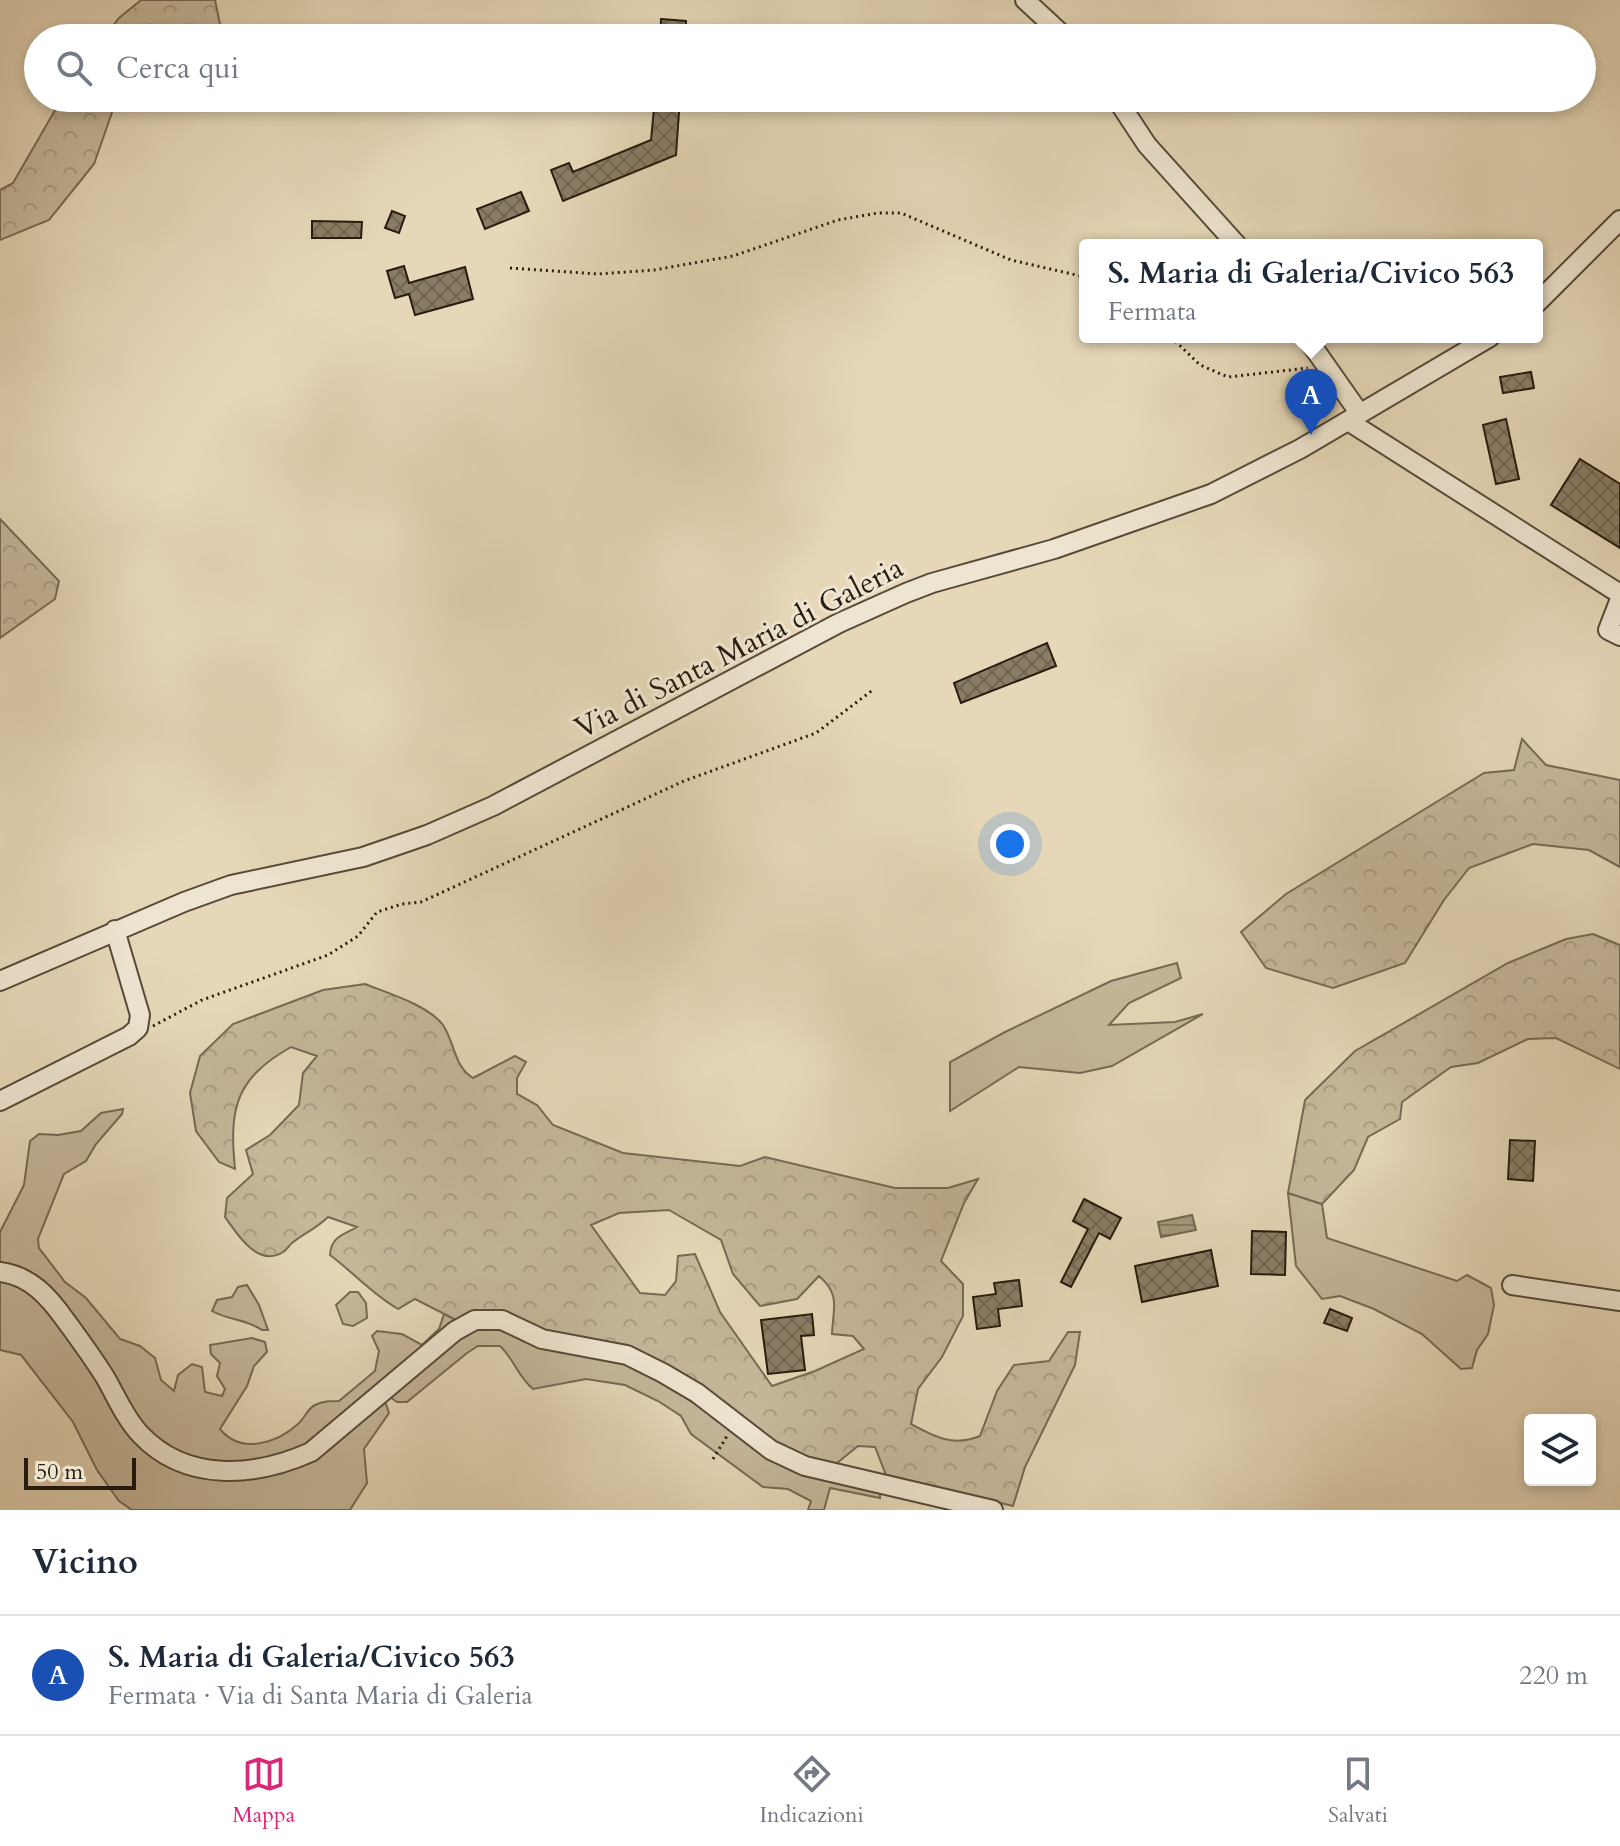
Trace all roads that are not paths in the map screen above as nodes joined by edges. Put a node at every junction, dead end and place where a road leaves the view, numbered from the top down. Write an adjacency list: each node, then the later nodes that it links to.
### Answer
1 (1025, 0): 2 (street)
2 (1051, 24)
3 (1125, 112): 5 (street)
4 (1620, 220): 6 (street)
5 (1232, 239)
6 (1543, 297)
7 (1310, 343): 9 (street)
8 (1480, 343): 9 (street, Via di Santa Maria di Galeria)
9 (1354, 417): 10 (street); 12 (street, Via di Santa Maria di Galeria)
10 (1620, 597): 11 (street)
11 (1620, 636)
12 (115, 930): 13 (street, Via di Santa Maria di Galeria); 14 (street)
13 (0, 981)
14 (0, 1101)
15 (0, 1272): 18 (street)
16 (1512, 1285): 17 (street)
17 (1620, 1301)
18 (993, 1510)

